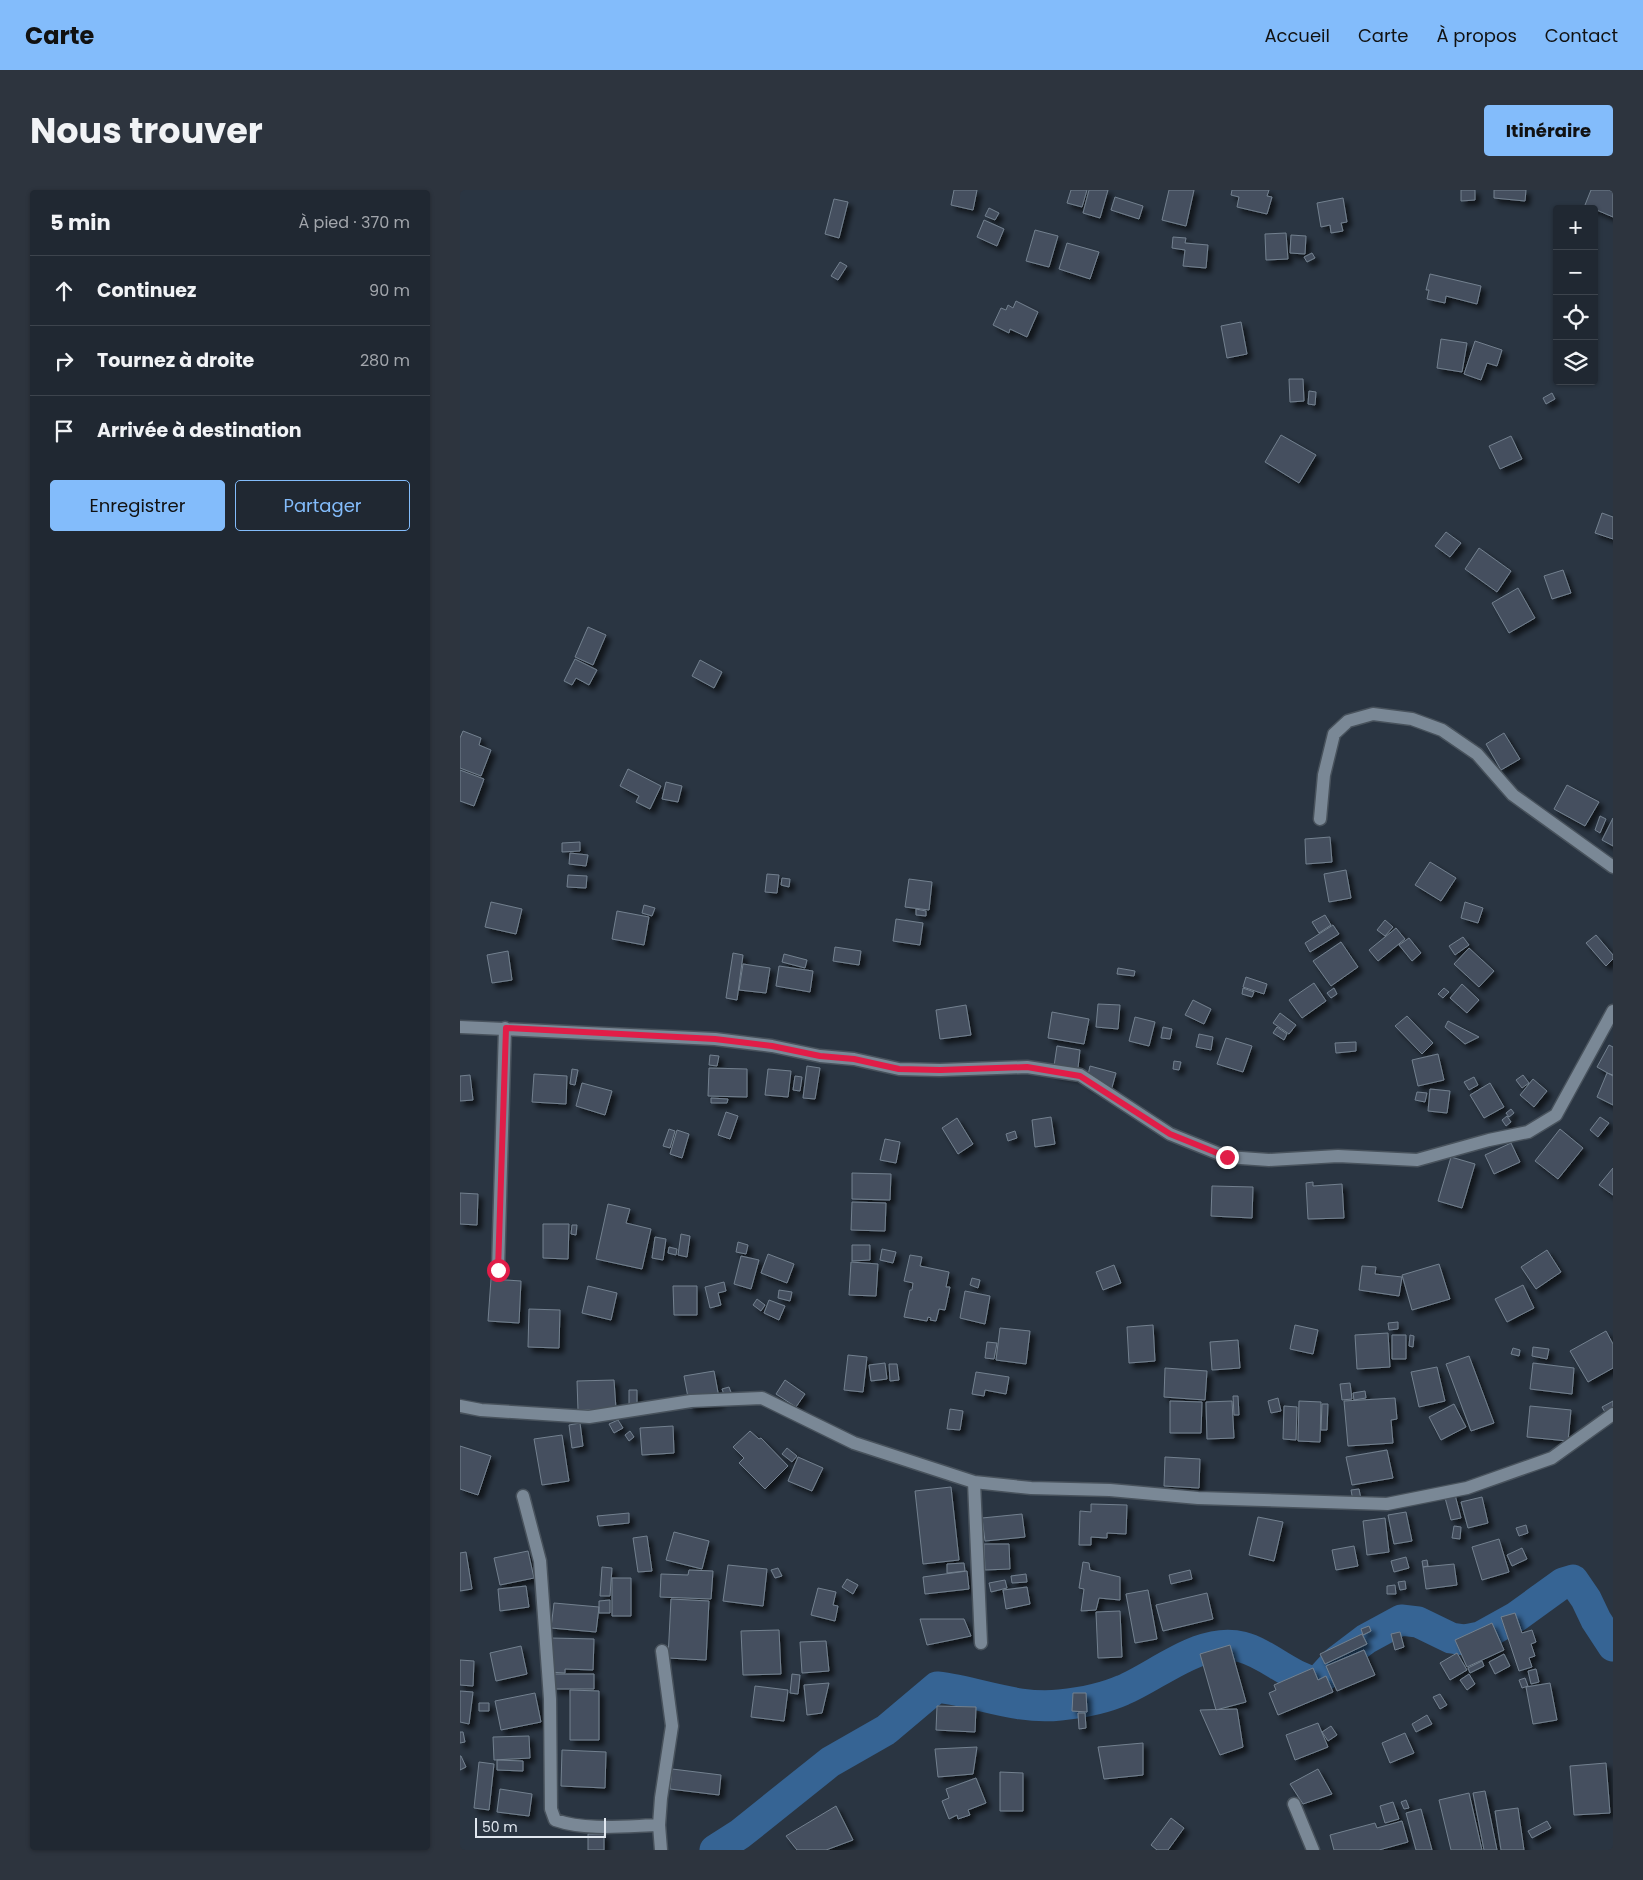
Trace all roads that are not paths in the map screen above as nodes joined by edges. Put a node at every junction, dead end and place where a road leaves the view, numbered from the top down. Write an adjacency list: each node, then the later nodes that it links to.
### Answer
1 (1320, 819): 2 (street)
2 (1613, 867)
3 (1613, 1011): 5 (street)
4 (460, 1027): 5 (street)
5 (506, 1028): 6 (street)
6 (498, 1270)
7 (460, 1406): 9 (street)
8 (1613, 1414): 9 (street)
9 (974, 1482): 11 (street)
10 (523, 1496): 14 (street)
11 (981, 1643)
12 (662, 1652): 14 (street)
13 (1294, 1804): 16 (street)
14 (659, 1825): 15 (street)
15 (662, 1850)
16 (1313, 1850)

